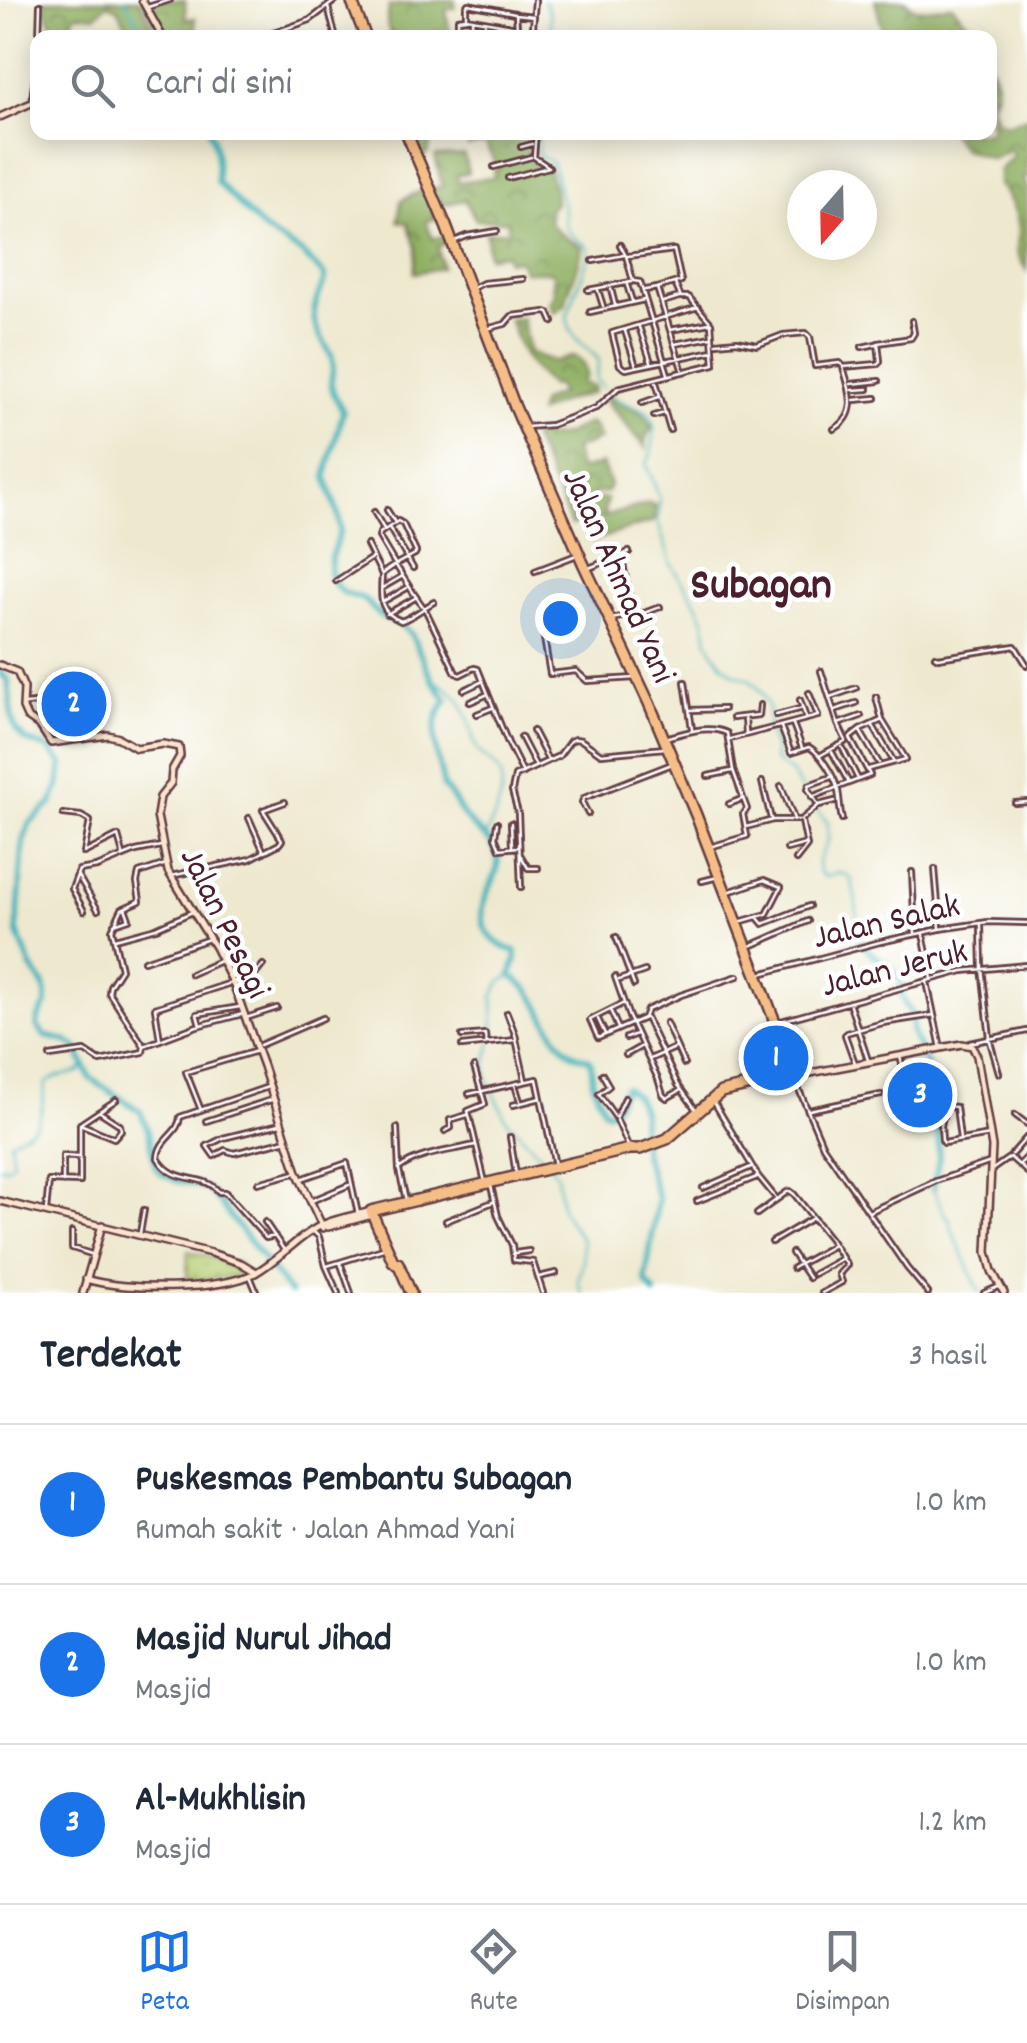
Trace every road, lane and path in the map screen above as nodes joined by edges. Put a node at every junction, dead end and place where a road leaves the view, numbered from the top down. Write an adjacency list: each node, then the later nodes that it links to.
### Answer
1 (142, 0): 8 (street)
2 (170, 0): 8 (street)
3 (336, 0): 7 (street)
4 (350, 0): 19 (highway)
5 (534, 0): 10 (street)
6 (40, 5): 15 (street)
7 (327, 6): 17 (street); 18 (street)
8 (146, 8): 16 (street)
9 (516, 14): 10 (street); 11 (street); 14 (street)
10 (534, 16): 25 (street)
11 (469, 19): 12 (street); 20 (street); 21 (street)
12 (485, 22): 13 (street); 22 (street)
13 (498, 24): 14 (street); 23 (street)
14 (517, 27): 24 (street)
15 (40, 30)
16 (158, 30)
17 (282, 30)
18 (334, 30)
19 (363, 30)
20 (458, 30)
21 (471, 30)
22 (486, 30)
23 (499, 30)
24 (517, 30)
25 (533, 30)
26 (30, 104): 27 (street)
27 (0, 117)
28 (409, 140): 36 (highway, Jalan Ahmad Yani)
29 (535, 140): 30 (street)
30 (534, 144): 31 (street); 32 (street)
31 (521, 147)
32 (534, 157): 33 (street); 34 (street)
33 (494, 166)
34 (508, 178)
35 (497, 232): 36 (street)
36 (452, 242): 47 (highway, Jalan Ahmad Yani)
37 (620, 246): 38 (street)
38 (626, 256): 39 (street); 41 (street); 43 (street)
39 (593, 261)
40 (523, 279): 47 (street)
41 (632, 281): 42 (street); 49 (street)
42 (626, 283): 44 (street); 53 (street)
43 (675, 284): 46 (street); 50 (street)
44 (610, 286): 45 (street); 54 (street)
45 (598, 288): 48 (street); 56 (street)
46 (657, 288): 49 (street); 52 (street)
47 (471, 289): 64 (highway, Jalan Ahmad Yani)
48 (588, 290)
49 (644, 290): 51 (street)
50 (681, 297): 52 (street); 55 (street)
51 (646, 300): 53 (street); 59 (street)
52 (662, 302): 58 (street)
53 (632, 303): 54 (street)
54 (616, 306): 56 (street)
55 (698, 308): 58 (street); 62 (street)
56 (604, 309): 57 (street)
57 (590, 312)
58 (666, 316): 59 (street); 66 (street)
59 (652, 321): 63 (street); 74 (street)
60 (912, 321): 70 (street)
61 (552, 322): 64 (street)
62 (711, 323): 66 (street); 67 (street)
63 (638, 326): 65 (street); 75 (street)
64 (487, 328): 91 (highway, Jalan Ahmad Yani)
65 (625, 330): 76 (street); 76 (street)
66 (670, 330): 68 (street)
67 (713, 337): 68 (street); 69 (street)
68 (675, 344): 73 (street)
69 (714, 344): 72 (street); 77 (street)
70 (878, 344): 71 (street); 77 (street)
71 (862, 347)
72 (715, 350): 73 (street); 78 (street)
73 (679, 358): 74 (street); 78 (street)
74 (664, 360): 75 (street); 79 (street)
75 (651, 364): 76 (street)
76 (636, 367)
77 (843, 367): 82 (street)
78 (682, 371): 79 (street)
79 (668, 375): 80 (street)
80 (656, 380): 85 (street); 91 (street)
81 (879, 381): 82 (street)
82 (848, 384): 83 (street)
83 (850, 390): 84 (street); 87 (street)
84 (868, 390)
85 (660, 397): 88 (street); 89 (street)
86 (876, 398): 87 (street)
87 (852, 400): 93 (street)
88 (642, 402)
89 (665, 412): 90 (street); 92 (street)
90 (654, 416)
91 (525, 427): 100 (highway, Jalan Ahmad Yani)
92 (659, 427)
93 (834, 429)
94 (387, 510): 96 (street)
95 (374, 512): 97 (street)
96 (395, 523): 97 (street); 102 (street)
97 (387, 529): 102 (street); 104 (street)
98 (367, 545): 101 (street)
99 (629, 552): 106 (street)
100 (580, 554): 106 (highway, Jalan Ahmad Yani); 107 (street)
101 (373, 557): 108 (street); 110 (street)
102 (407, 558): 104 (street); 105 (street)
103 (622, 564): 119 (street)
104 (396, 566): 108 (street); 109 (street)
105 (413, 568)
106 (586, 569): 120 (highway, Jalan Ahmad Yani)
107 (535, 571)
108 (382, 574): 111 (street)
109 (402, 576): 111 (street); 112 (street)
110 (336, 581)
111 (382, 588): 114 (street)
112 (409, 588): 113 (street); 114 (street)
113 (416, 597): 117 (street); 118 (street)
114 (383, 602): 118 (street)
115 (434, 602): 117 (street)
116 (660, 607): 119 (street)
117 (424, 608): 118 (street); 128 (street)
118 (388, 614)
119 (634, 615): 120 (street)
120 (610, 619): 127 (highway, Jalan Ahmad Yani)
121 (543, 632): 127 (street)
122 (935, 656): 124 (street)
123 (0, 665): 140 (street, Jalan Pesagi)
124 (1027, 665)
125 (821, 671): 134 (street)
126 (87, 678): 162 (street)
127 (637, 678): 166 (highway, Jalan Ahmad Yani)
128 (482, 681): 131 (street); 133 (street)
129 (684, 682): 145 (street)
130 (856, 688): 134 (street)
131 (464, 690)
132 (810, 693): 152 (street)
133 (487, 694): 138 (street); 142 (street)
134 (830, 697): 146 (street)
135 (876, 697): 153 (street)
136 (800, 700): 143 (street)
137 (54, 701): 140 (street)
138 (470, 702)
139 (856, 703): 146 (street)
140 (23, 705): 162 (street, Jalan Pesagi)
141 (760, 705): 150 (street)
142 (493, 707): 147 (street); 178 (street)
143 (803, 708): 148 (street); 152 (street)
144 (724, 709): 145 (street)
145 (689, 710): 159 (street)
146 (834, 710): 155 (street)
147 (477, 714)
148 (776, 715)
149 (861, 716): 155 (street)
150 (744, 717): 151 (street); 161 (street)
151 (733, 718)
152 (807, 719): 154 (street)
153 (882, 720): 156 (street); 173 (street)
154 (793, 724): 157 (street); 168 (street)
155 (838, 724): 165 (street)
156 (872, 724): 158 (street); 173 (street)
157 (782, 727): 161 (street); 168 (street)
158 (860, 730): 165 (street); 174 (street)
159 (692, 731): 164 (street); 166 (street)
160 (533, 732): 171 (street)
161 (746, 735): 164 (street)
162 (92, 737): 207 (street, Jalan Pesagi)
163 (520, 737): 175 (street)
164 (728, 739): 177 (street)
165 (848, 740): 167 (street); 176 (street)
166 (665, 743): 171 (street); 172 (highway, Jalan Ahmad Yani)
167 (841, 746): 169 (street); 181 (street)
168 (803, 750): 170 (street)
169 (831, 750): 170 (street); 183 (street)
170 (820, 756): 180 (street)
171 (549, 761): 175 (street)
172 (674, 763): 196 (street); 209 (highway, Jalan Ahmad Yani)
173 (894, 763): 174 (street)
174 (881, 766): 176 (street)
175 (536, 767): 178 (street)
176 (868, 769): 181 (street)
177 (734, 770): 179 (street); 187 (street)
178 (523, 773): 208 (street)
179 (708, 776)
180 (831, 777): 185 (street); 186 (street)
181 (858, 780): 183 (street)
182 (762, 782): 200 (street)
183 (849, 783): 185 (street)
184 (781, 786): 201 (street)
185 (838, 788): 186 (street); 188 (street)
186 (812, 797): 193 (street)
187 (744, 799): 192 (street); 205 (street)
188 (837, 800): 193 (street); 194 (street)
189 (285, 802): 212 (street)
190 (1027, 802): 191 (street)
191 (1015, 803)
192 (729, 804)
193 (818, 806): 202 (street)
194 (840, 812): 197 (street); 199 (street)
195 (64, 814): 215 (street)
196 (588, 814)
197 (832, 814)
198 (249, 818): 212 (street)
199 (842, 819)
200 (771, 820): 201 (street); 205 (street)
201 (794, 820): 202 (street)
202 (801, 820): 206 (street)
203 (497, 823): 210 (street)
204 (510, 823): 210 (street)
205 (744, 827): 209 (street)
206 (807, 844): 211 (street); 216 (street)
207 (163, 846): 214 (street); 217 (street, Jalan Pesagi)
208 (520, 847): 210 (street); 213 (street)
209 (708, 847): 224 (highway, Jalan Ahmad Yani)
210 (512, 848)
211 (787, 849)
212 (264, 852): 223 (street)
213 (520, 854): 219 (street); 226 (street)
214 (124, 855): 215 (street); 218 (street)
215 (85, 858): 218 (street)
216 (796, 860)
217 (166, 864): 223 (street, Jalan Pesagi); 231 (street)
218 (90, 868): 222 (street)
219 (538, 868)
220 (935, 869): 242 (street)
221 (912, 872): 244 (street)
222 (77, 875): 232 (street); 233 (street)
223 (170, 876): 234 (street, Jalan Pesagi)
224 (720, 876): 225 (street); 228 (highway, Jalan Ahmad Yani)
225 (702, 881)
226 (522, 888)
227 (741, 889): 228 (street); 229 (street); 235 (street)
228 (726, 893): 237 (highway, Jalan Ahmad Yani)
229 (744, 898)
230 (809, 906): 235 (street)
231 (125, 907): 240 (street); 241 (street)
232 (98, 910)
233 (84, 911)
234 (194, 911): 241 (street); 247 (street, Jalan Pesagi)
235 (757, 916): 237 (street)
236 (808, 921): 248 (street)
237 (738, 923): 248 (highway, Jalan Ahmad Yani)
238 (981, 923): 239 (street, Jalan Salak); 242 (street, Jalan Salak); 253 (street)
239 (1027, 923)
240 (114, 924): 241 (street); 246 (street)
241 (131, 927): 246 (street)
242 (940, 929): 243 (street, Jalan Salak)
243 (923, 933): 244 (street, Jalan Salak); 259 (street)
244 (914, 934): 257 (street, Jalan Salak)
245 (616, 937): 256 (street)
246 (113, 939): 288 (street)
247 (210, 939): 249 (street, Jalan Pesagi); 250 (street)
248 (747, 947): 257 (highway, Jalan Ahmad Yani)
249 (222, 960): 255 (street); 260 (street, Jalan Pesagi)
250 (144, 961)
251 (262, 964): 260 (street)
252 (1027, 965): 253 (street, Jalan Jeruk)
253 (982, 968): 259 (street, Jalan Jeruk); 283 (street)
254 (645, 971): 256 (street)
255 (191, 974)
256 (630, 975): 261 (street); 263 (street)
257 (758, 975): 273 (highway, Jalan Ahmad Yani)
258 (738, 976): 271 (street)
259 (929, 980): 262 (street, Jalan Jeruk); 268 (street)
260 (233, 983): 266 (street, Jalan Pesagi); 284 (street)
261 (634, 985)
262 (849, 1002): 273 (street, Jalan Jeruk); 277 (street)
263 (624, 1003): 265 (street); 274 (street)
264 (277, 1008): 266 (street)
265 (610, 1010): 269 (street); 276 (street)
266 (244, 1013): 275 (street); 275 (street); 293 (street, Jalan Pesagi)
267 (507, 1014): 285 (street)
268 (934, 1015): 277 (street); 292 (street)
269 (596, 1016): 281 (street); 281 (street)
270 (323, 1018): 293 (street)
271 (644, 1018): 274 (street); 294 (street)
272 (666, 1022): 291 (street)
273 (774, 1022): 303 (highway, Jalan Ahmad Yani)
274 (632, 1023): 276 (street); 279 (street)
275 (200, 1024): 284 (street)
276 (619, 1029): 281 (street)
277 (859, 1029): 299 (street); 301 (street)
278 (1027, 1031): 283 (street)
279 (637, 1034): 282 (street); 290 (street)
280 (462, 1036): 286 (street)
281 (606, 1036)
282 (626, 1038)
283 (990, 1038): 287 (street); 305 (street)
284 (160, 1040): 288 (street)
285 (516, 1040): 286 (street); 306 (street)
286 (486, 1044): 289 (street)
287 (967, 1044): 292 (street); 334 (street)
288 (144, 1046): 296 (street)
289 (462, 1046)
290 (642, 1046): 295 (street); 298 (street)
291 (676, 1048): 294 (street); 300 (street)
292 (942, 1048): 297 (street)
293 (257, 1049): 308 (street, Jalan Pesagi); 323 (street)
294 (662, 1054): 298 (street); 310 (street)
295 (626, 1055)
296 (50, 1056)
297 (900, 1056): 299 (street); 311 (street)
298 (649, 1060): 310 (street)
299 (868, 1061): 301 (street)
300 (684, 1064)
301 (856, 1064): 303 (street)
302 (474, 1067): 309 (street)
303 (791, 1073): 316 (highway); 321 (street)
304 (602, 1074): 327 (street)
305 (999, 1074)
306 (525, 1081): 307 (street); 314 (street)
307 (515, 1084): 309 (street); 319 (street)
308 (270, 1086): 318 (street, Jalan Pesagi); 323 (street)
309 (481, 1090): 312 (street); 325 (street)
310 (681, 1090): 324 (street)
311 (904, 1092)
312 (469, 1094)
313 (881, 1095): 321 (street)
314 (541, 1098): 319 (street); 348 (street)
315 (625, 1098): 327 (street)
316 (711, 1099): 324 (highway); 345 (street)
317 (116, 1100): 322 (street)
318 (274, 1100): 328 (street); 330 (street, Jalan Pesagi)
319 (520, 1103): 320 (street)
320 (513, 1104)
321 (808, 1110): 368 (street)
322 (99, 1111): 329 (street); 329 (street)
323 (201, 1112): 379 (street)
324 (698, 1112): 340 (highway)
325 (468, 1113): 333 (street); 339 (street)
326 (1015, 1115): 331 (street)
327 (616, 1118): 340 (street)
328 (206, 1122)
329 (80, 1124): 341 (street)
330 (282, 1124): 338 (street, Jalan Pesagi); 338 (street)
331 (1027, 1124)
332 (397, 1128): 347 (street)
333 (445, 1131)
334 (990, 1134): 337 (street); 346 (street)
335 (1027, 1136): 342 (street)
336 (510, 1137): 351 (street)
337 (960, 1139): 337 (street)
338 (287, 1140): 350 (street, Jalan Pesagi)
339 (476, 1144): 347 (street); 356 (street)
340 (639, 1148): 348 (highway)
341 (80, 1157): 353 (street); 353 (street)
342 (1010, 1157): 344 (street); 346 (street)
343 (1027, 1157): 344 (street)
344 (1018, 1164): 349 (street)
345 (752, 1166): 352 (street); 357 (street)
346 (992, 1166): 368 (street); 405 (street)
347 (400, 1168): 364 (street)
348 (550, 1169): 351 (highway); 356 (highway)
349 (1027, 1172)
350 (298, 1176): 354 (street); 355 (street); 361 (street, Jalan Pesagi)
351 (516, 1176): 356 (highway)
352 (758, 1176): 359 (street); 363 (street)
353 (64, 1182): 366 (street)
354 (258, 1182)
355 (350, 1185): 361 (street); 370 (street)
356 (488, 1185): 358 (highway); 362 (street)
357 (703, 1188)
358 (467, 1190): 364 (highway); 367 (highway)
359 (777, 1200): 369 (street); 371 (street)
360 (0, 1201): 366 (street)
361 (311, 1201): 375 (street, Jalan Pesagi)
362 (495, 1201): 372 (street); 385 (street)
363 (697, 1201)
364 (407, 1202): 367 (highway)
365 (144, 1210): 378 (street)
366 (46, 1211): 374 (street)
367 (374, 1212): 370 (street); 375 (street); 382 (highway); 393 (highway)
368 (868, 1213): 404 (street)
369 (758, 1214)
370 (358, 1215): 375 (street)
371 (812, 1218): 380 (street); 381 (street)
372 (446, 1221)
373 (265, 1222): 379 (street)
374 (102, 1225): 378 (street); 387 (street)
375 (323, 1226): 376 (street)
376 (314, 1230): 384 (street); 392 (street)
377 (72, 1232): 387 (street)
378 (140, 1234): 390 (street)
379 (274, 1236): 384 (street)
380 (772, 1242)
381 (834, 1245): 388 (street); 391 (street)
382 (387, 1248): 389 (street); 393 (highway)
383 (529, 1251): 385 (street)
384 (284, 1253): 395 (street)
385 (514, 1253): 400 (street)
386 (792, 1253): 391 (street)
387 (92, 1255): 398 (street)
388 (842, 1259): 397 (street); 413 (street)
389 (340, 1262): 392 (street); 410 (street)
390 (241, 1263): 395 (street); 399 (street)
391 (799, 1264): 394 (street); 401 (street)
392 (326, 1266): 409 (street)
393 (399, 1266): 411 (highway)
394 (793, 1268)
395 (254, 1273): 399 (street); 408 (street)
396 (556, 1273): 400 (street)
397 (814, 1274)
398 (86, 1278): 403 (street); 406 (street)
399 (238, 1278): 402 (street)
400 (538, 1278): 412 (street)
401 (809, 1278)
402 (217, 1284): 403 (street); 407 (street)
403 (141, 1289)
404 (924, 1289): 414 (street); 415 (street)
405 (1002, 1290): 416 (street)
406 (83, 1293)
407 (217, 1293)
408 (256, 1293)
409 (338, 1293)
410 (351, 1293)
411 (411, 1293)
412 (543, 1293)
413 (822, 1293)
414 (917, 1293)
415 (928, 1293)
416 (984, 1293)

